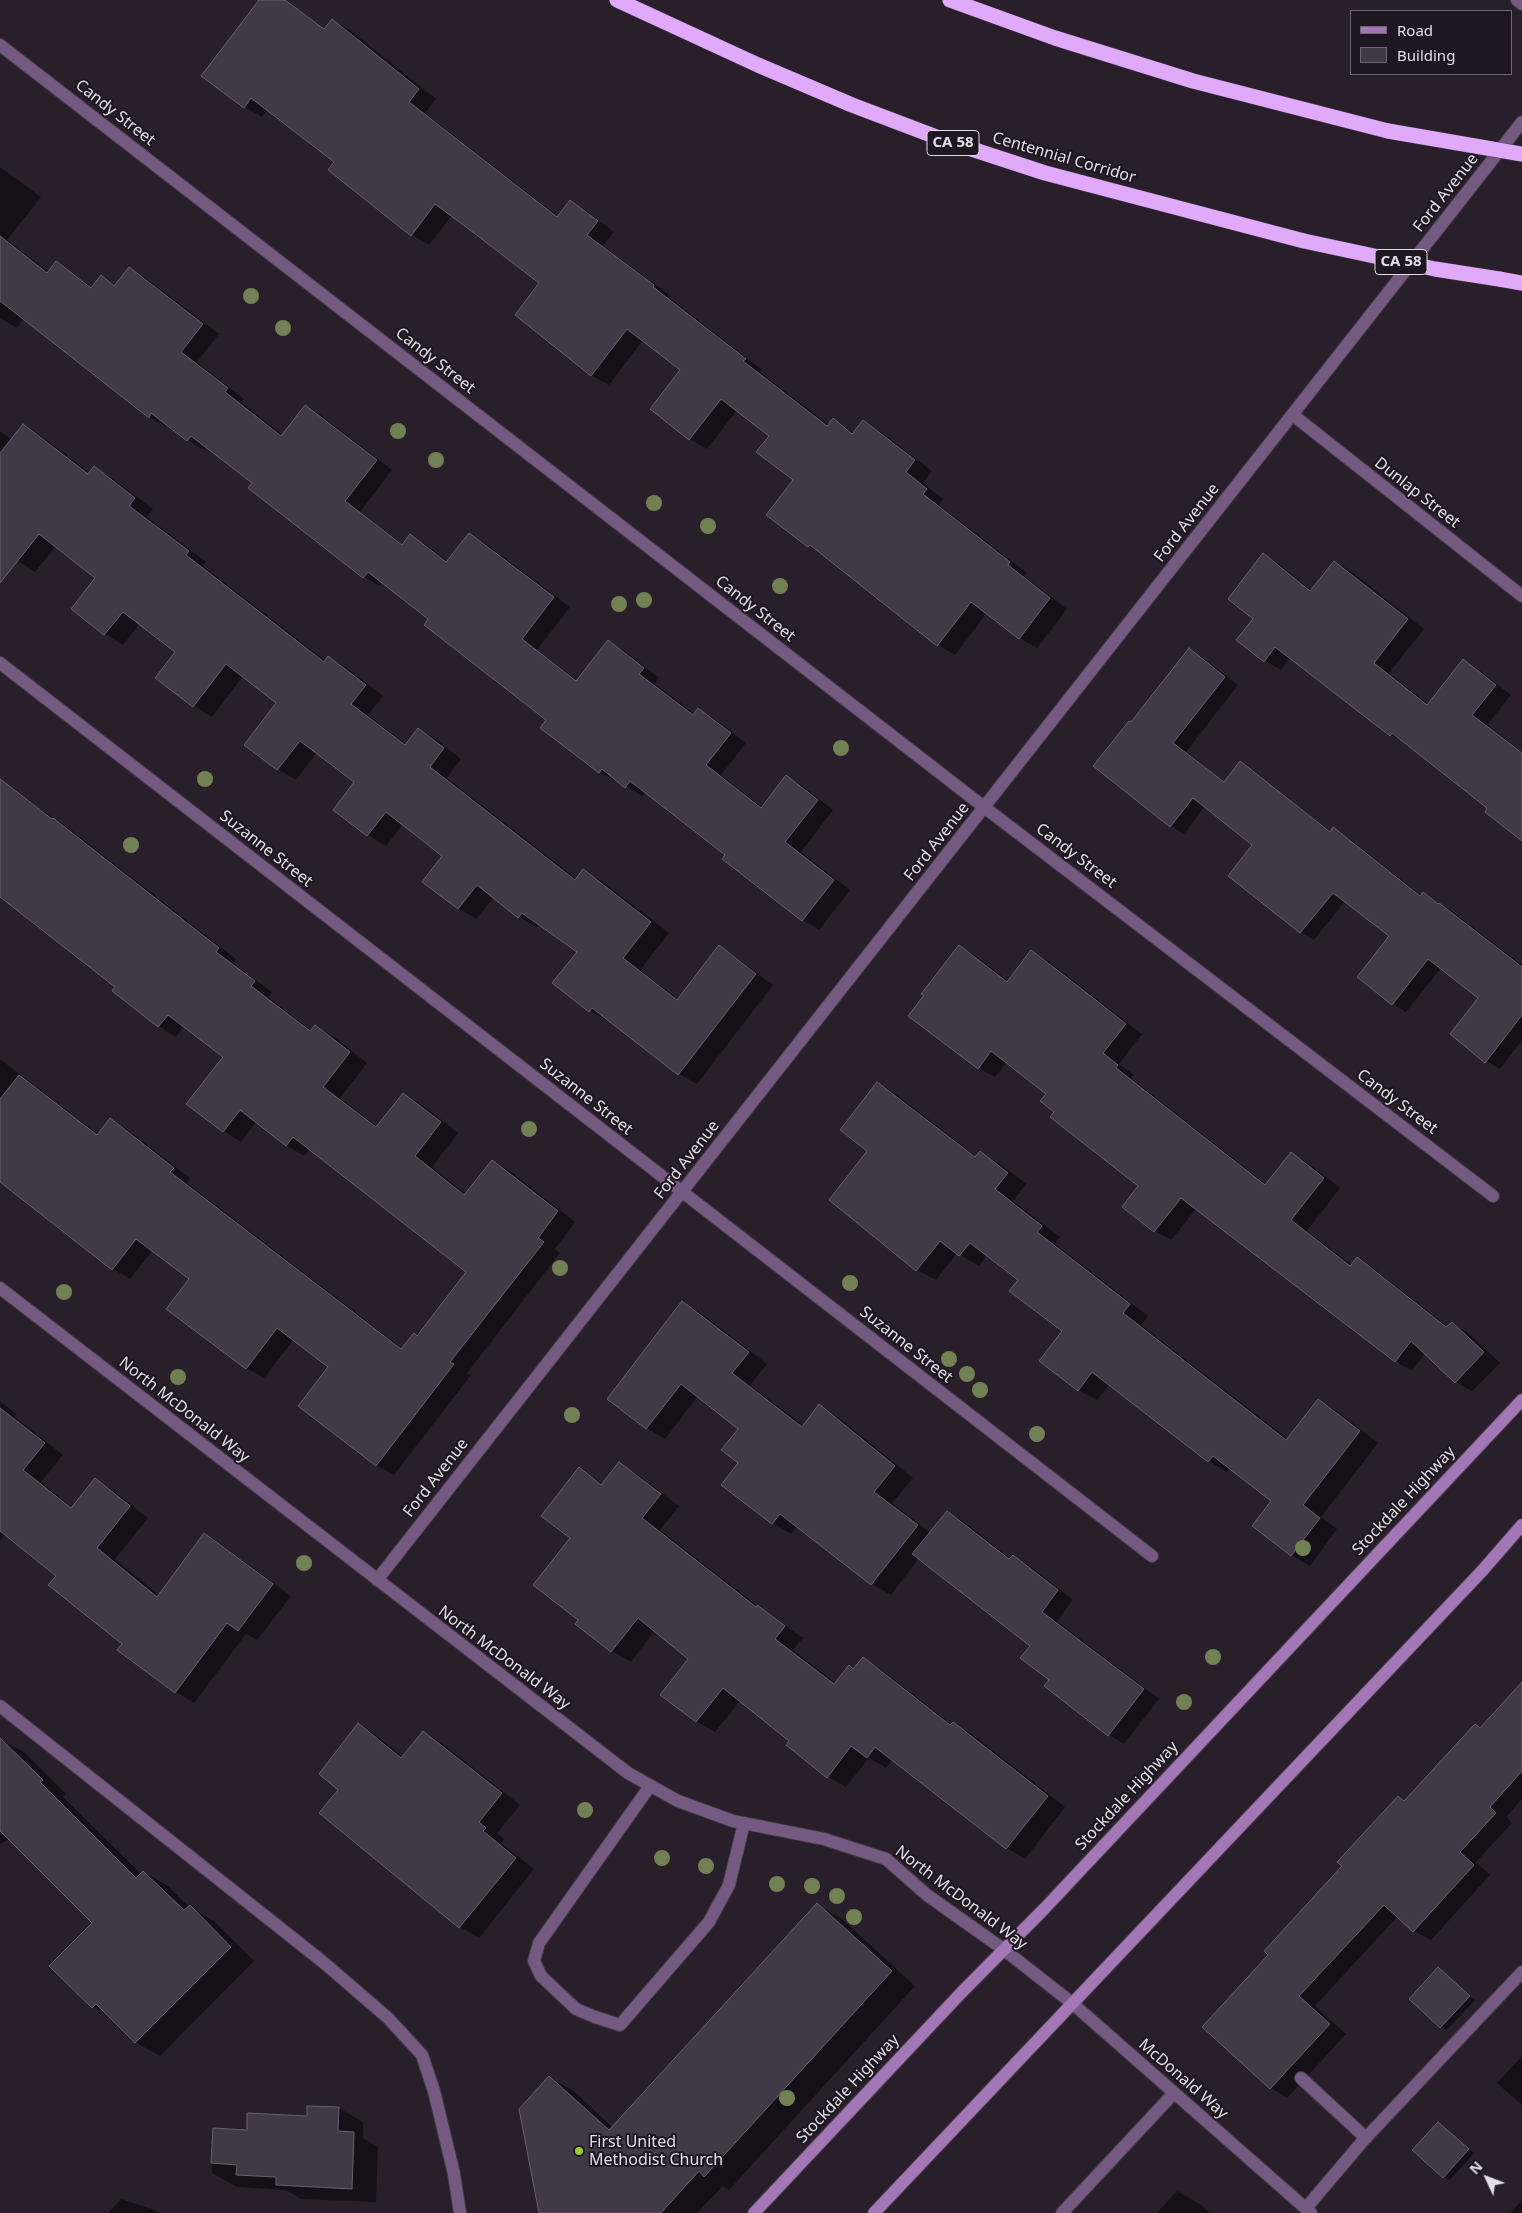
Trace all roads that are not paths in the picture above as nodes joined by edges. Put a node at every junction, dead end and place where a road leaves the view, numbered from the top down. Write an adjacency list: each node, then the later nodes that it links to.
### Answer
1 (617, 0): 8 (highway, Centennial Corridor / CA 58, bridge)
2 (950, 0): 7 (highway, bridge)
3 (1517, 0): 4 (street)
4 (1522, 4)
5 (0, 45): 12 (street, Candy Street)
6 (1522, 122): 9 (street, Ford Avenue)
7 (1522, 154)
8 (1522, 283)
9 (1293, 415): 10 (street, Dunlap Street); 12 (street, Ford Avenue)
10 (1522, 596)
11 (0, 663): 13 (street, Suzanne Street)
12 (984, 807): 13 (street, Ford Avenue); 14 (street, Candy Street)
13 (682, 1192): 18 (street, Suzanne Street); 19 (street, Ford Avenue)
14 (1493, 1196)
15 (0, 1288): 19 (street, North McDonald Way)
16 (1522, 1400): 23 (main road, Stockdale Highway)
17 (1522, 1525): 26 (main road)
18 (1152, 1556)
19 (377, 1580): 21 (street, North McDonald Way)
20 (0, 1706): 31 (street)
21 (650, 1786): 22 (street, North McDonald Way); 22 (street)
22 (744, 1823): 23 (street, North McDonald Way)
23 (1003, 1949): 24 (street, North McDonald Way); 32 (main road, Stockdale Highway)
24 (1031, 1971): 26 (street, McDonald Way)
25 (1522, 1972): 29 (street)
26 (1072, 2003): 28 (street, McDonald Way); 33 (main road)
27 (1301, 2078): 29 (street)
28 (1174, 2092): 30 (street, McDonald Way); 34 (street)
29 (1366, 2138): 30 (street)
30 (1309, 2211)
31 (460, 2213)
32 (754, 2213)
33 (874, 2213)
34 (1062, 2213)

